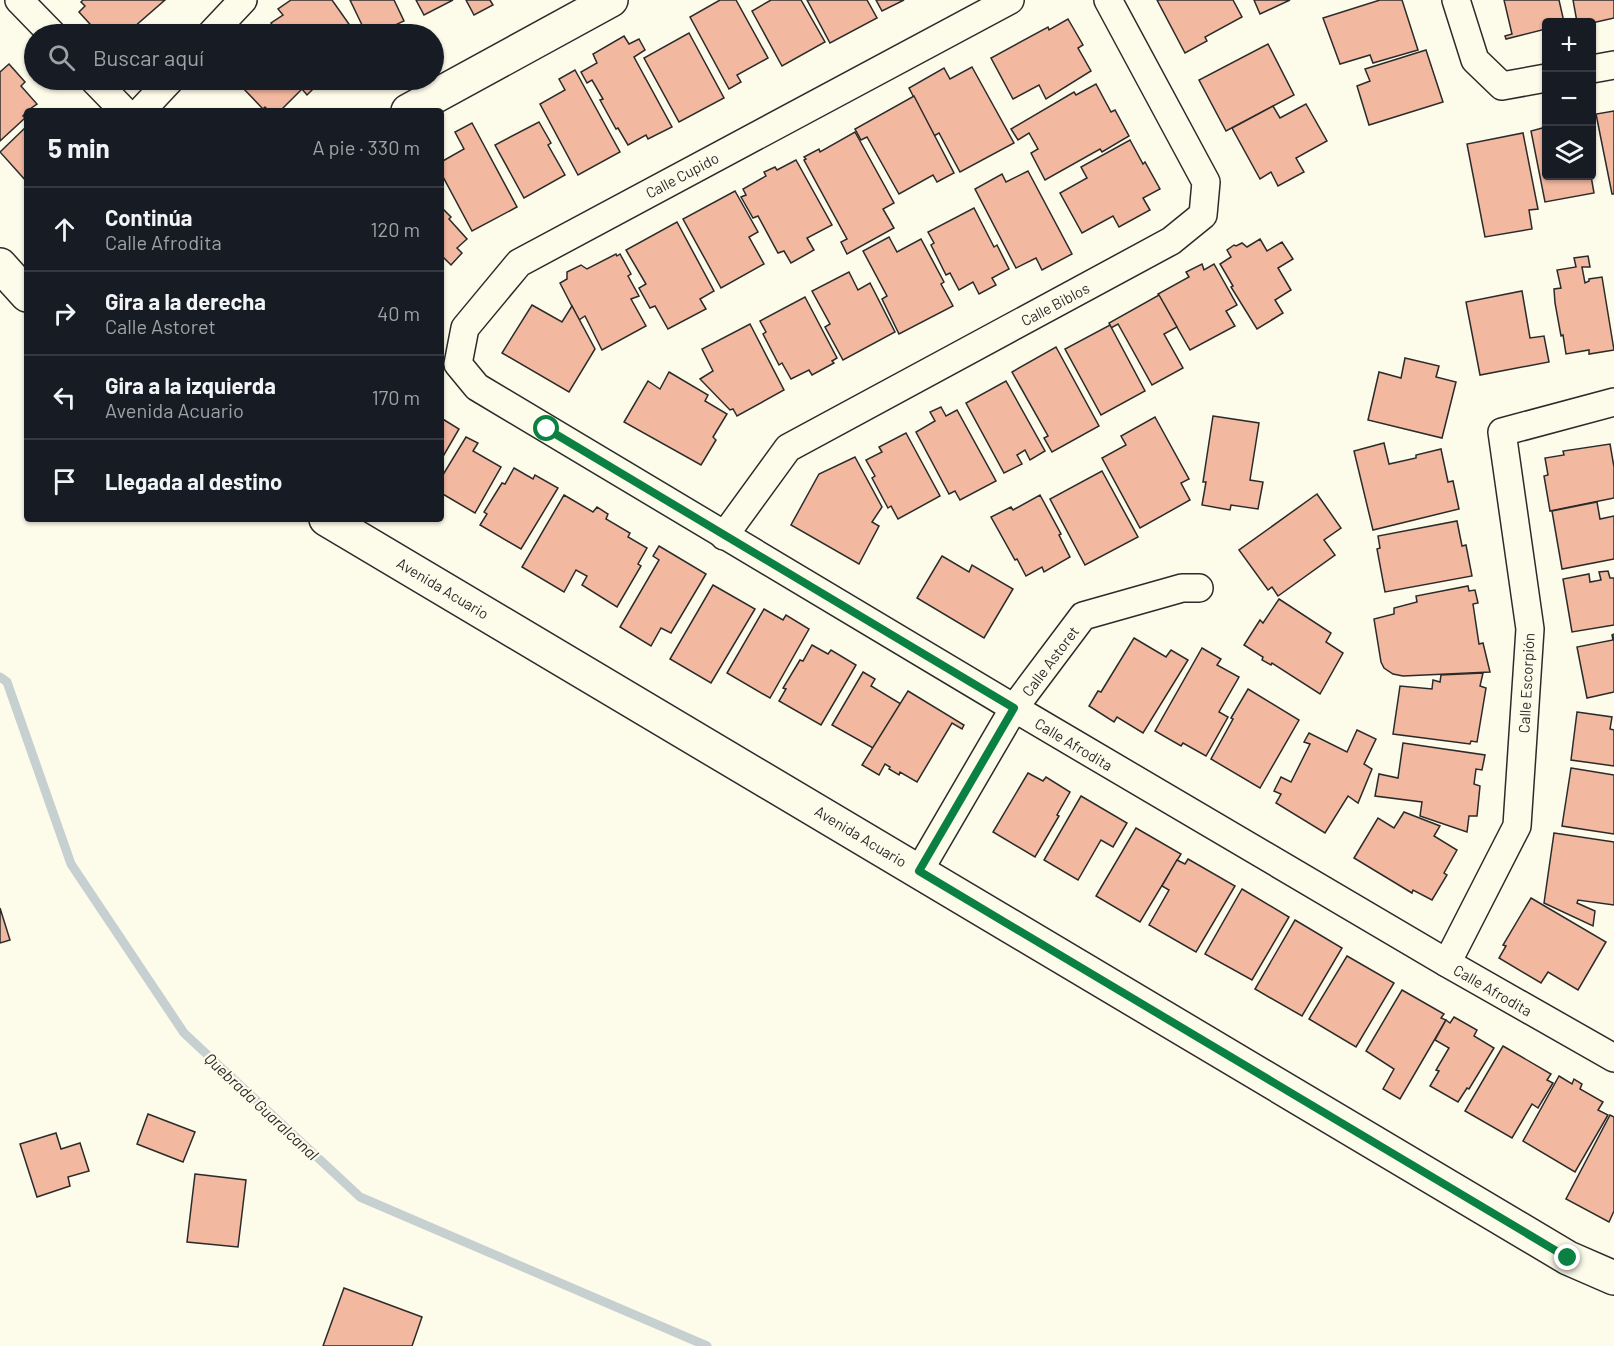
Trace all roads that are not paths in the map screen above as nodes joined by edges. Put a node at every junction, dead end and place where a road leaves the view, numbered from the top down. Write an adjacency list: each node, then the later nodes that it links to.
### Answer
1 (20, 0): 7 (street)
2 (243, 0): 8 (street)
3 (611, 0): 16 (street)
4 (1010, 0): 20 (street, Calle Cupido)
5 (1108, 0): 22 (street, Calle Biblos)
6 (1456, 0): 11 (street)
7 (43, 24)
8 (220, 24)
9 (1614, 65): 10 (street)
10 (1596, 68)
11 (1542, 79)
12 (104, 90): 14 (street)
13 (161, 90): 15 (street)
14 (121, 108)
15 (144, 108)
16 (413, 108)
17 (0, 265): 18 (street)
18 (24, 292)
19 (1614, 402): 26 (street, Calle Escorpión)
20 (507, 405): 22 (street, Calle Afrodita)
21 (331, 522): 25 (street, Avenida Acuario)
22 (724, 536): 24 (street, Calle Afrodita)
23 (1199, 588): 24 (street, Calle Astoret)
24 (1014, 708): 25 (street, Calle Astoret); 26 (street, Calle Afrodita)
25 (919, 871): 28 (street, Avenida Acuario)
26 (1447, 963): 27 (street, Calle Afrodita)
27 (1614, 1058)
28 (1614, 1278)

